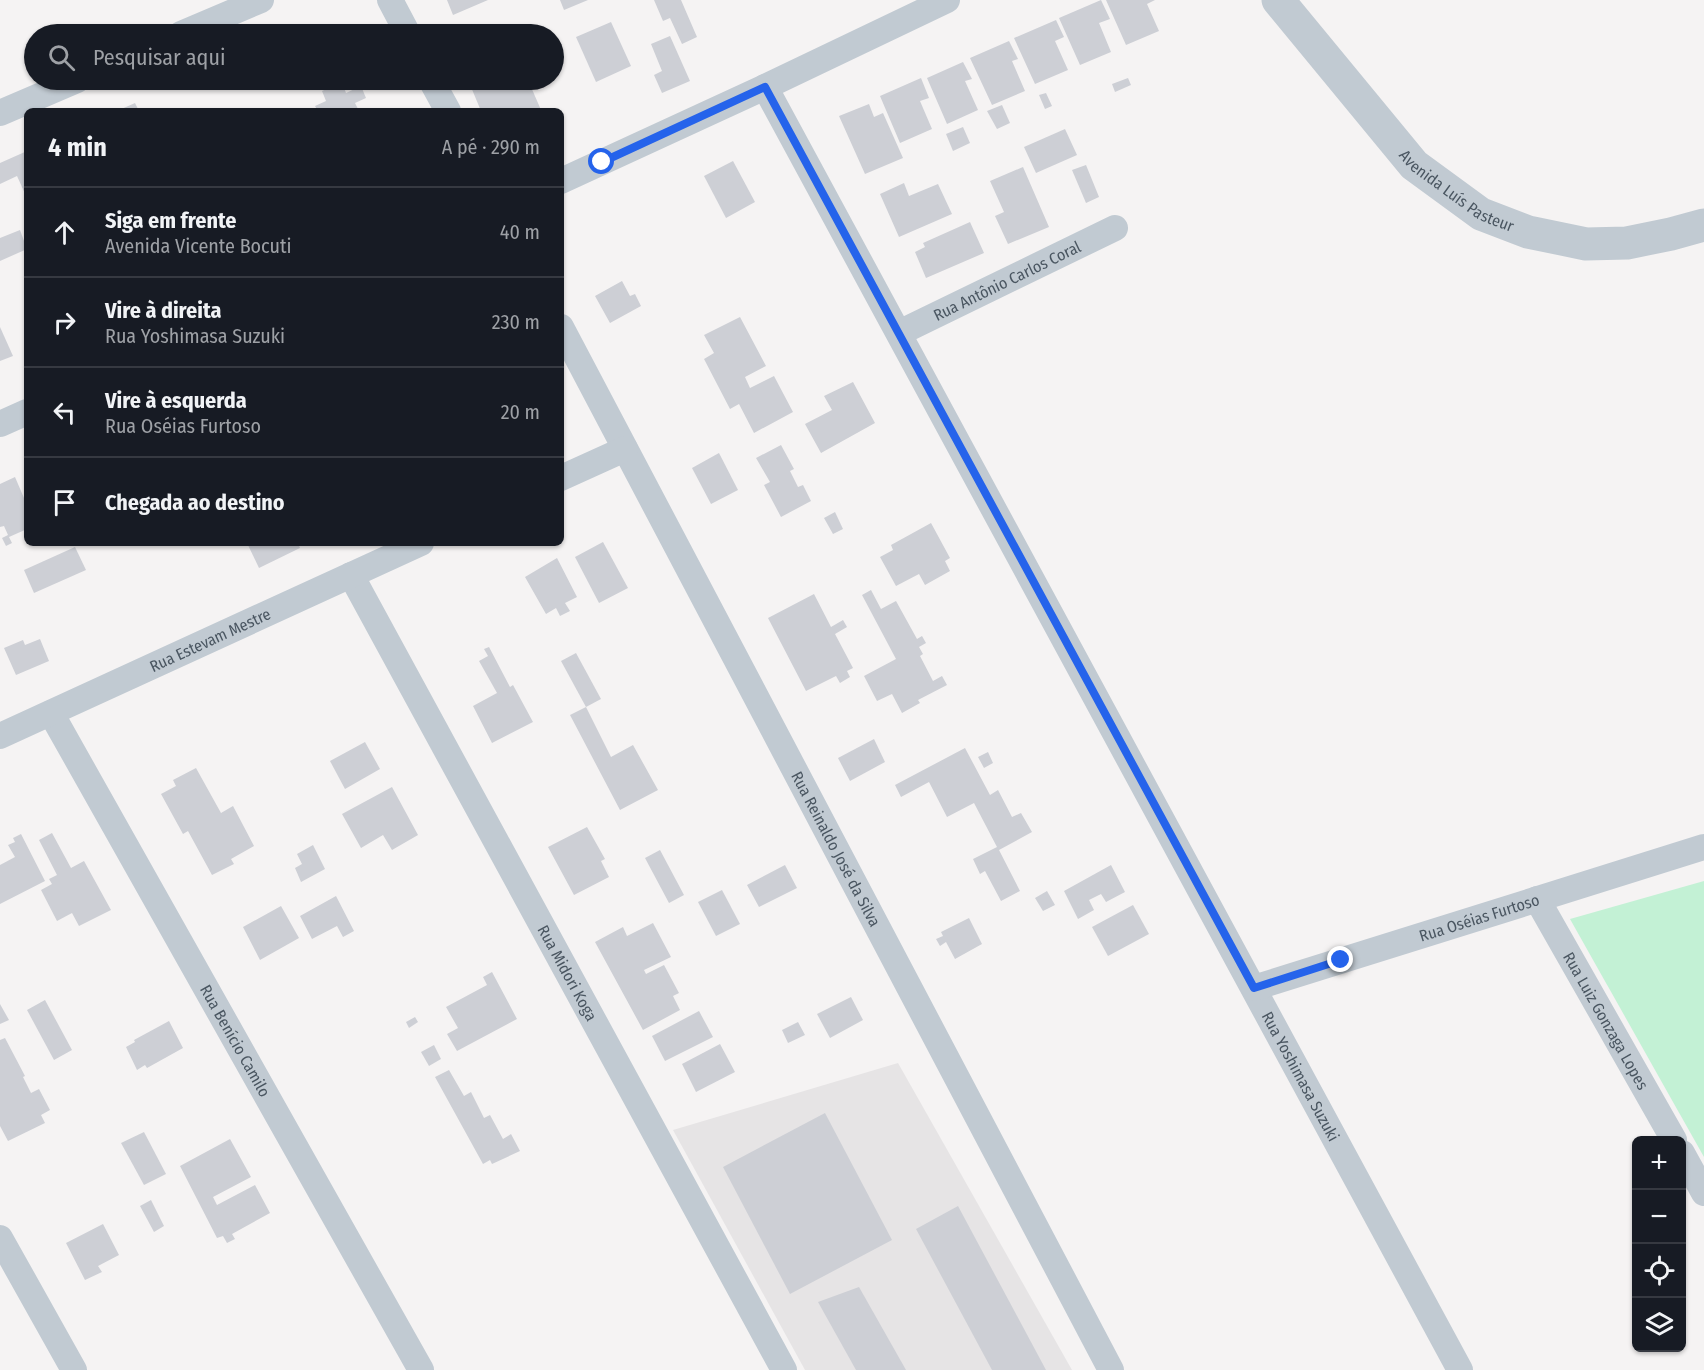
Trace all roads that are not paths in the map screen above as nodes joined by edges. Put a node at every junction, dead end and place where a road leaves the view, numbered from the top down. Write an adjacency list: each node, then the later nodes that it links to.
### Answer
1 (261, 0): 5 (street)
2 (390, 0): 6 (street)
3 (947, 0): 7 (street)
4 (1278, 0): 13 (street, Avenida Luís Pasteur)
5 (205, 24)
6 (403, 24)
7 (765, 87): 12 (street); 16 (street, Rua Yoshimasa Suzuki)
8 (54, 90): 11 (street)
9 (436, 90): 10 (street)
10 (446, 108)
11 (0, 113)
12 (564, 180)
13 (1704, 225)
14 (1115, 228): 16 (street, Rua Antônio Carlos Coral)
15 (564, 333): 19 (street, Rua Reinaldo José da Silva)
16 (899, 333): 27 (street, Rua Yoshimasa Suzuki)
17 (24, 413): 18 (street)
18 (0, 424)
19 (625, 449): 20 (street); 35 (street, Rua Reinaldo José da Silva)
20 (564, 477)
21 (414, 546): 22 (street, Rua Estevam Mestre)
22 (351, 575): 23 (street, Rua Estevam Mestre); 34 (street, Rua Midori Koga)
23 (51, 713): 24 (street, Rua Estevam Mestre); 33 (street, Rua Benício Camilo)
24 (0, 736)
25 (1704, 847): 26 (street, Rua Oséias Furtoso)
26 (1537, 899): 27 (street, Rua Oséias Furtoso); 28 (street, Rua Luiz Gonzaga Lopes)
27 (1254, 988): 36 (street, Rua Yoshimasa Suzuki)
28 (1672, 1136)
29 (1686, 1161): 30 (street)
30 (1704, 1193)
31 (0, 1238): 32 (street)
32 (74, 1370)
33 (421, 1370)
34 (784, 1370)
35 (1112, 1370)
36 (1460, 1370)

